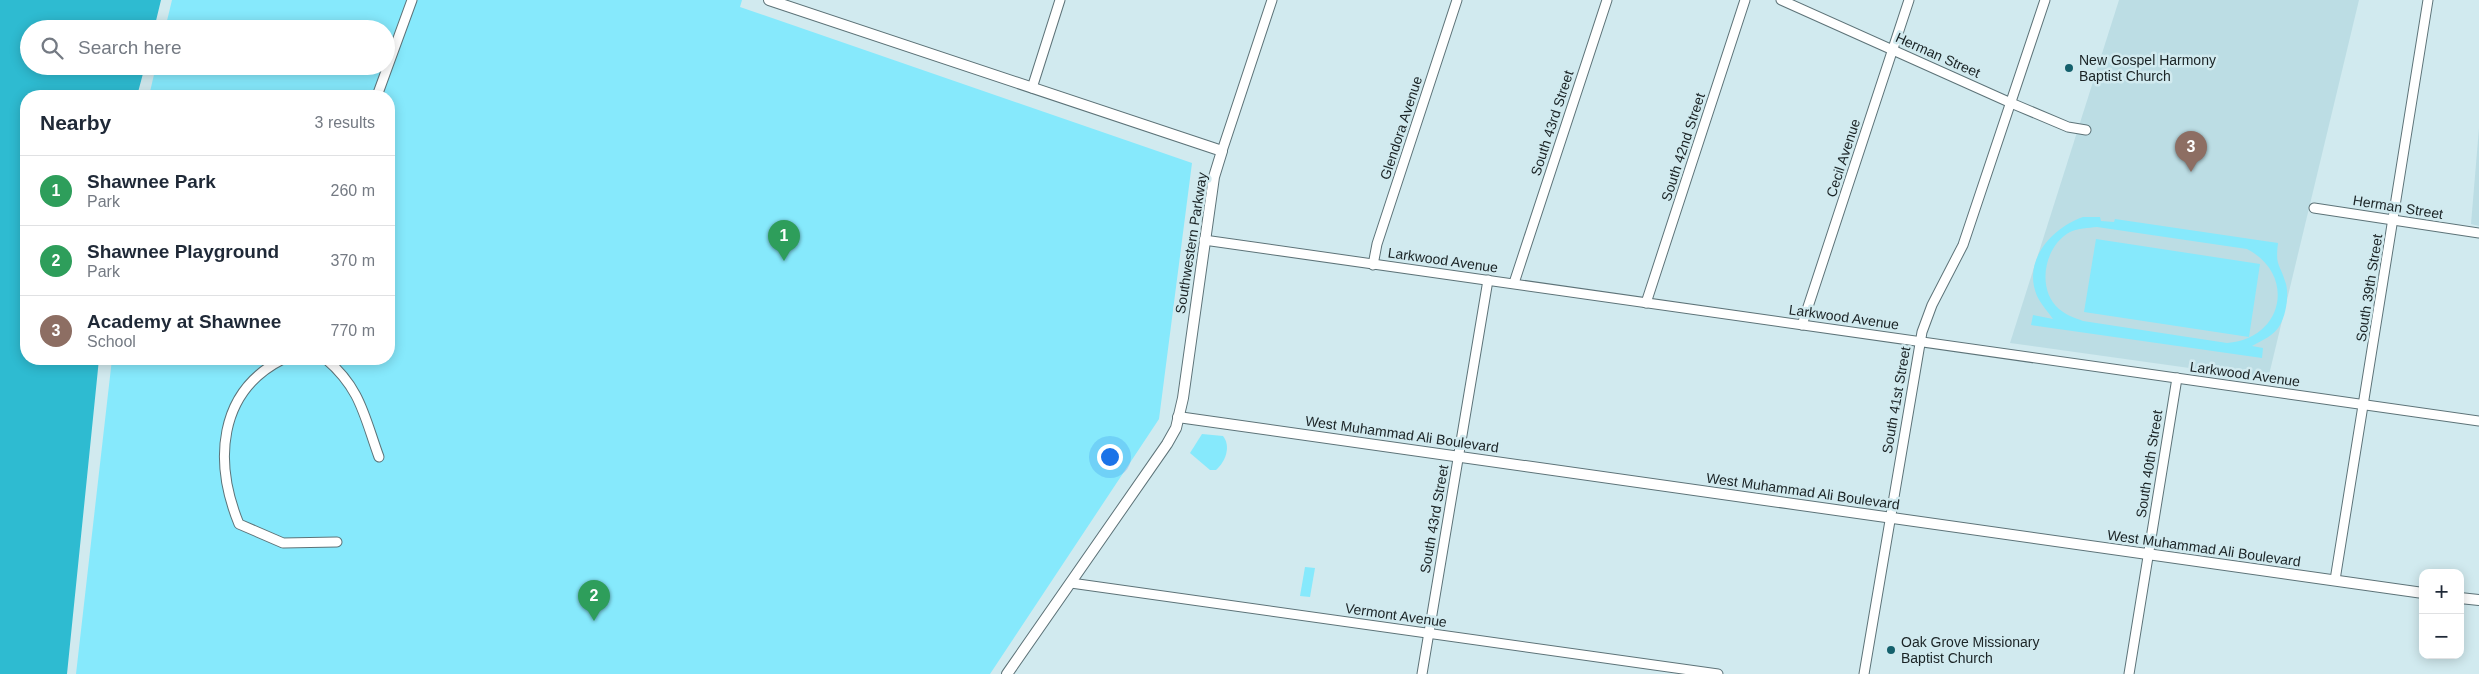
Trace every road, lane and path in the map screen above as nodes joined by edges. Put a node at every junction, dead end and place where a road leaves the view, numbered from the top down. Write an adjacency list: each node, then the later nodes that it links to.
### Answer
1 (412, 0): 12 (street)
2 (768, 0): 15 (street)
3 (1060, 0): 15 (street)
4 (1272, 0): 19 (street)
5 (1457, 0): 24 (street, Glendora Avenue)
6 (1607, 0): 26 (street, South 43rd Street)
7 (1745, 0): 27 (street, South 42nd Street)
8 (1781, 0): 13 (street, Herman Street)
9 (1909, 0): 13 (street, Cecil Avenue)
10 (2045, 0): 17 (street, South 41st Street)
11 (2428, 0): 21 (street, South 39th Street)
12 (395, 47)
13 (1893, 50): 17 (street, Herman Street); 28 (street, Cecil Avenue)
14 (385, 75): 16 (street)
15 (1032, 88): 19 (street)
16 (379, 90)
17 (2011, 103): 18 (street, Herman Street); 29 (street, South 41st Street)
18 (2086, 130)
19 (1222, 151): 23 (street, Southwestern Parkway)
20 (2314, 208): 21 (street, Herman Street)
21 (2393, 221): 22 (street, Herman Street); 33 (street, South 39th Street)
22 (2479, 233)
23 (1204, 240): 24 (street, Larkwood Avenue); 34 (street, Southwestern Parkway)
24 (1373, 264): 25 (street, Larkwood Avenue)
25 (1488, 280): 26 (street, Larkwood Avenue); 36 (street, South 43rd Street)
26 (1514, 283): 27 (street, Larkwood Avenue)
27 (1646, 303): 28 (street, Larkwood Avenue)
28 (1802, 325): 29 (street, Larkwood Avenue)
29 (1920, 342): 32 (street, Larkwood Avenue); 38 (street, South 41st Street)
30 (274, 365): 39 (street)
31 (332, 365): 37 (street)
32 (2177, 378): 33 (street, Larkwood Avenue); 40 (street, South 40th Street)
33 (2364, 404): 35 (street, Larkwood Avenue); 41 (street, South 39th Street)
34 (1178, 417): 36 (street, West Muhammad Ali Boulevard); 42 (street, Southwestern Parkway)
35 (2479, 421)
36 (1458, 456): 38 (street, West Muhammad Ali Boulevard); 46 (street, South 43rd Street)
37 (379, 457)
38 (1890, 518): 40 (street, West Muhammad Ali Boulevard); 50 (street, South 41st Street)
39 (337, 542)
40 (2148, 554): 41 (street, West Muhammad Ali Boulevard); 51 (street, South 40th Street)
41 (2335, 580): 43 (street, West Muhammad Ali Boulevard)
42 (1071, 583): 46 (street, Vermont Avenue); 47 (street, Southwestern Parkway)
43 (2419, 592)
44 (2464, 598): 45 (street)
45 (2479, 600)
46 (1429, 633): 48 (street, South 43rd Street); 49 (street, Vermont Avenue)
47 (1008, 674)
48 (1422, 674)
49 (1718, 674)
50 (1864, 674)
51 (2129, 674)

